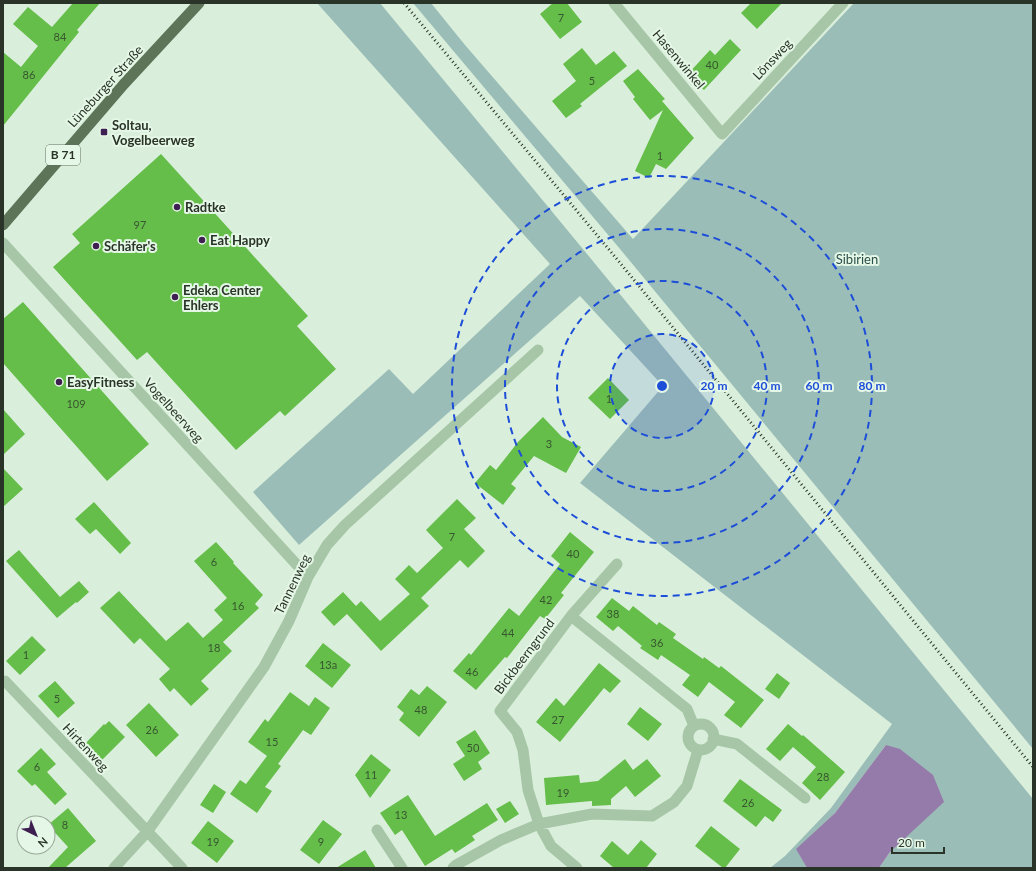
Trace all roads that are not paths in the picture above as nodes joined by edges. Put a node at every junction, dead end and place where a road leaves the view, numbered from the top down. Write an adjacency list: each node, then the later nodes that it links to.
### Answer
1 (199, 3): 5 (main road, Lüneburger Straße / B 71)
2 (614, 3): 4 (street, Hasenwinkel)
3 (843, 3): 4 (street, Lönsweg)
4 (722, 134)
5 (3, 225)
6 (3, 243): 9 (street, Vogelbeerweg)
7 (538, 350): 9 (street, Tannenweg)
8 (617, 564): 10 (street, Bickbeerngrund)
9 (308, 577): 18 (street, Tannenweg)
10 (572, 616): 12 (street, Bickbeerngrund); 16 (street, Bickbeerngrund)
11 (5, 681): 18 (street, Hirtenweg)
12 (694, 726): 13 (street); 14 (street)
13 (714, 739): 14 (street); 15 (street)
14 (698, 750): 16 (street)
15 (805, 798)
16 (539, 824): 22 (street); 23 (street, Bickbeerngrund)
17 (377, 830): 21 (street)
18 (147, 832): 19 (street, Tannenweg); 20 (street)
19 (114, 868)
20 (182, 868)
21 (402, 868)
22 (453, 868)
23 (577, 868)

